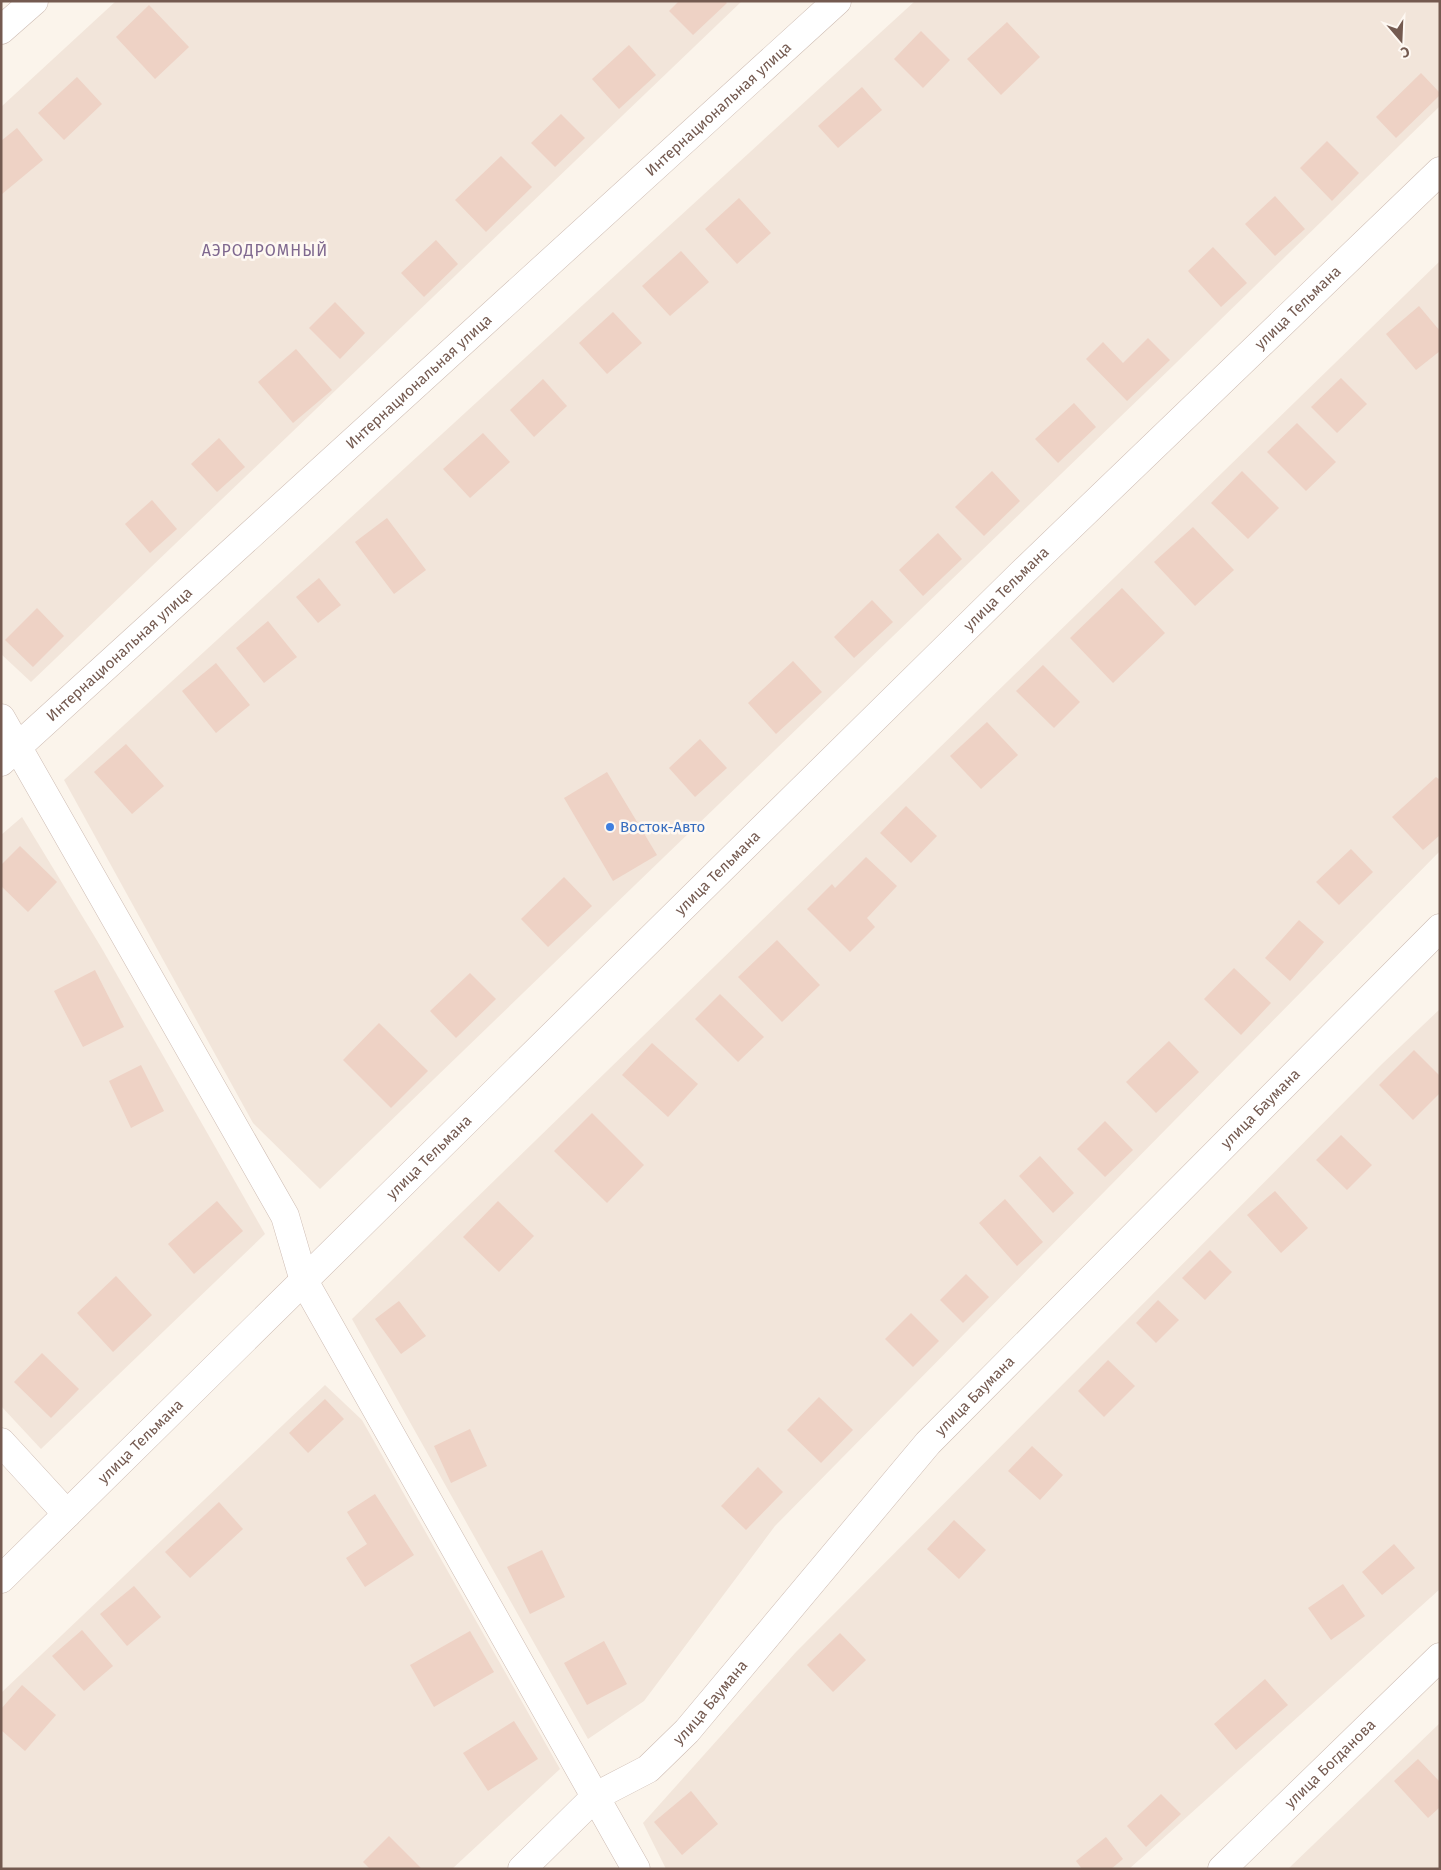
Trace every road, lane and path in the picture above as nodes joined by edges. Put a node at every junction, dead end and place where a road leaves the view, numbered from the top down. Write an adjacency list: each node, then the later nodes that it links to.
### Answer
1 (34, 1): 3 (street)
2 (836, 1): 6 (street, Интернациональная улица)
3 (1, 30)
4 (1440, 171): 8 (street, улица Тельмана)
5 (1, 718): 6 (street)
6 (9, 755): 8 (street)
7 (1440, 928): 13 (street, улица Баумана)
8 (304, 1281): 10 (street, улица Тельмана); 13 (street)
9 (1, 1442): 10 (street)
10 (67, 1514): 11 (street, улица Тельмана)
11 (1, 1579)
12 (1440, 1657): 16 (street, улица Богданова)
13 (596, 1796): 14 (street, улица Баумана); 15 (street)
14 (522, 1869)
15 (636, 1869)
16 (1222, 1869)

